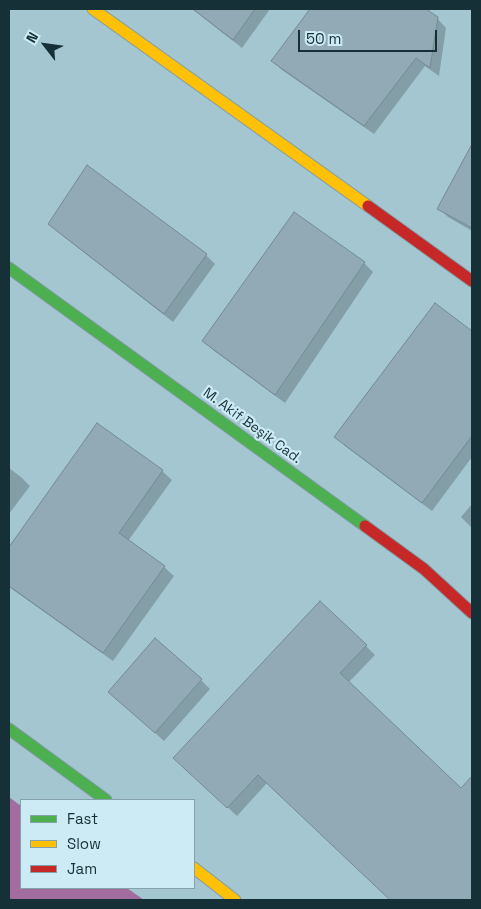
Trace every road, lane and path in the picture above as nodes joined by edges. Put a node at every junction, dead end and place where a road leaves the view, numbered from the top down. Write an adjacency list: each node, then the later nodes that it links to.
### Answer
1 (92, 9): 3 (street)
2 (9, 268): 4 (street, M. Akif Beşik Cad.)
3 (472, 281)
4 (472, 613)
5 (9, 729): 6 (street)
6 (105, 799)
7 (195, 869): 8 (street)
8 (235, 900)

